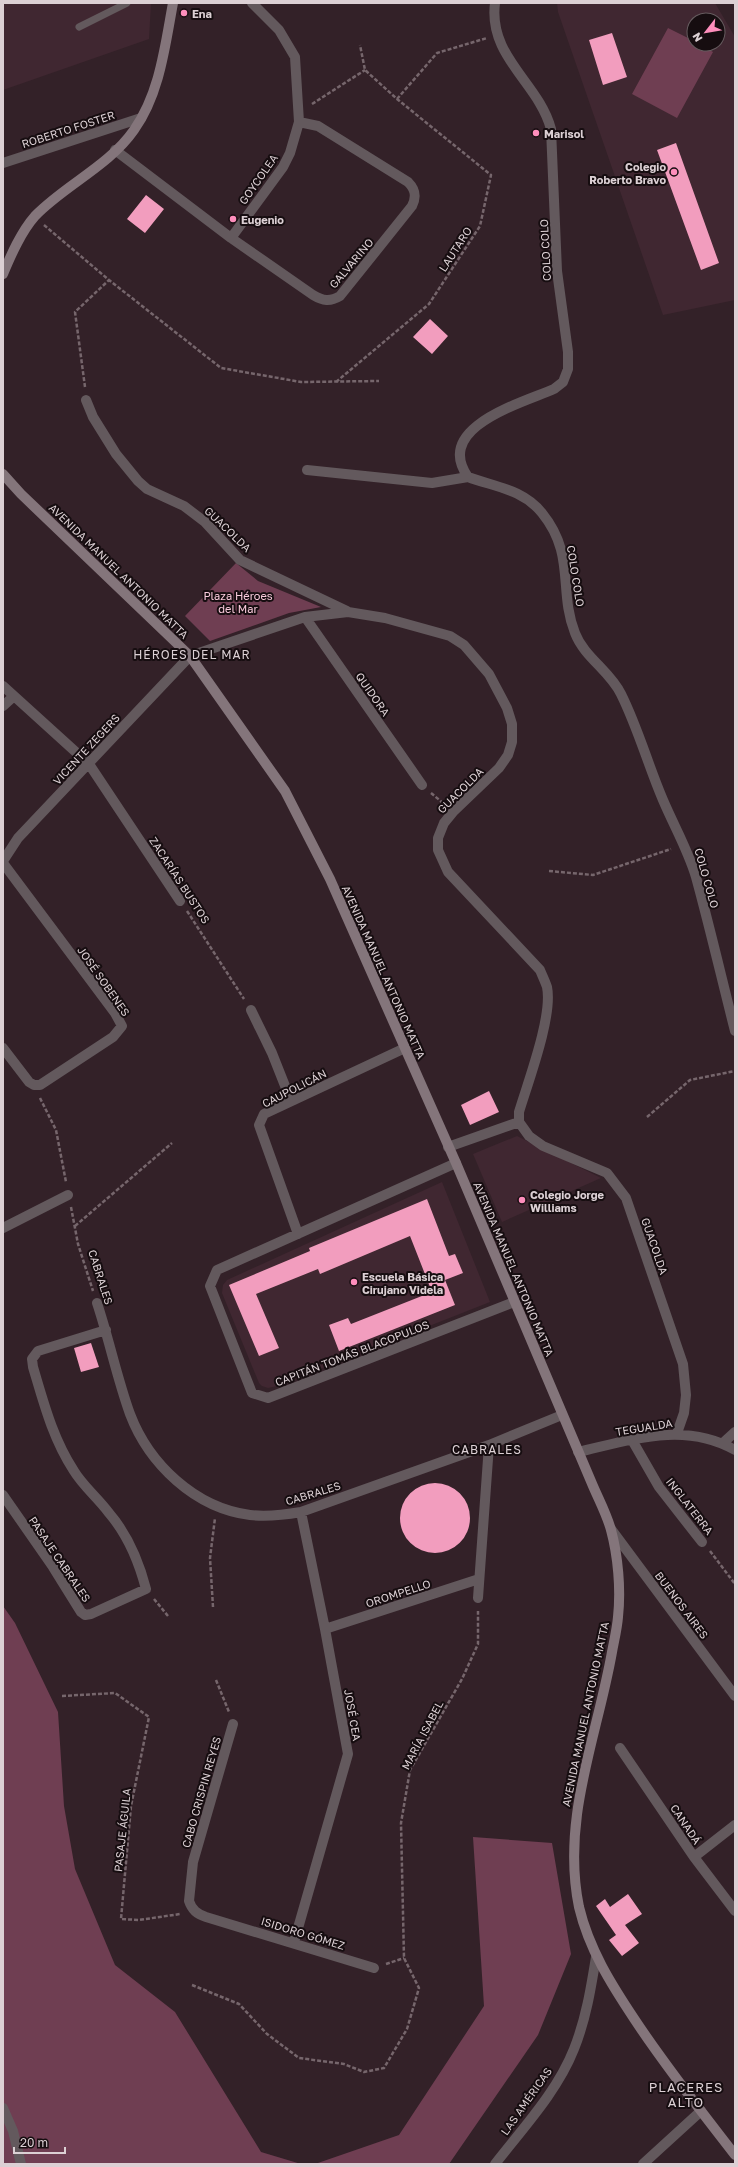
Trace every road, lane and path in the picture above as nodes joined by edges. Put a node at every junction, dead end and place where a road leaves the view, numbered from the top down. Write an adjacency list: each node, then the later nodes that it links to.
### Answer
1 (128, 3): 5 (lane)
2 (173, 3): 11 (main road)
3 (252, 3): 10 (street, GOYCOLEA)
4 (496, 3): 6 (street, COLO COLO)
5 (79, 27)
6 (497, 35): 9 (path); 23 (street, COLO COLO)
7 (360, 45): 8 (path)
8 (365, 70): 9 (path, LAUTARO); 10 (path)
9 (397, 98): 19 (path, LAUTARO)
10 (299, 117): 15 (street, GOYCOLEA); 15 (street, GALVARINO)
11 (141, 118): 12 (main road); 13 (street, ROBERTO FOSTER)
12 (115, 150): 14 (main road); 15 (street, GALVARINO)
13 (3, 162)
14 (35, 217): 16 (main road); 17 (path)
15 (231, 238)
16 (3, 274)
17 (109, 280): 19 (path); 20 (path)
18 (379, 381): 19 (path)
19 (336, 382)
20 (86, 400): 24 (street, GUACOLDA)
21 (307, 470): 23 (street)
22 (3, 474): 26 (main road, AVENIDA MANUEL ANTONIO MATTA)
23 (468, 477): 33 (street, COLO COLO)
24 (348, 612): 25 (street, GUACOLDA); 32 (street, GUACOLDA)
25 (305, 617): 26 (street, GUACOLDA); 31 (street, QUIDORA)
26 (190, 656): 30 (street, VICENTE ZEGERS); 40 (main road, AVENIDA MANUEL ANTONIO MATTA)
27 (3, 686): 28 (street, ZACARÍAS BUSTOS)
28 (14, 696): 29 (street); 30 (street, ZACARÍAS BUSTOS)
29 (3, 706)
30 (89, 764): 34 (street, VICENTE ZEGERS); 36 (street, ZACARÍAS BUSTOS)
31 (422, 785): 32 (path)
32 (452, 812): 45 (street, GUACOLDA)
33 (684, 845): 35 (path); 38 (street, COLO COLO)
34 (3, 862): 42 (street, JOSÉ SOBENES)
35 (549, 871)
36 (180, 901): 37 (path, ZACARÍAS BUSTOS)
37 (251, 1010): 43 (street)
38 (735, 1031)
39 (3, 1048): 42 (street)
40 (405, 1048): 43 (street, CAUPOLICÁN); 47 (main road, AVENIDA MANUEL ANTONIO MATTA)
41 (735, 1071): 44 (path)
42 (34, 1085): 49 (path)
43 (291, 1101): 52 (street, CAUPOLICÁN)
44 (647, 1117)
45 (519, 1122): 47 (street); 58 (street, GUACOLDA)
46 (172, 1143): 50 (path)
47 (448, 1147): 48 (main road, AVENIDA MANUEL ANTONIO MATTA)
48 (456, 1163): 52 (street, CAPITÁN TOMÁS BLACOPULOS); 53 (main road, AVENIDA MANUEL ANTONIO MATTA)
49 (68, 1195): 50 (path, CABRALES); 51 (street)
50 (75, 1226): 54 (path, CABRALES)
51 (3, 1228)
52 (298, 1234): 53 (street, CAPITÁN TOMÁS BLACOPULOS)
53 (514, 1302): 56 (main road, AVENIDA MANUEL ANTONIO MATTA)
54 (97, 1303): 55 (street, CABRALES)
55 (106, 1330): 65 (street, CABRALES); 71 (street)
56 (562, 1415): 61 (street, CABRALES); 63 (main road, AVENIDA MANUEL ANTONIO MATTA)
57 (735, 1432): 60 (street)
58 (677, 1433): 59 (street, TEGUALDA); 60 (street, TEGUALDA)
59 (632, 1440): 63 (street, TEGUALDA); 68 (street, INGLATERRA)
60 (723, 1443): 62 (street, TEGUALDA)
61 (489, 1445): 66 (street, CABRALES); 69 (street)
62 (735, 1450)
63 (578, 1452): 67 (main road, AVENIDA MANUEL ANTONIO MATTA)
64 (3, 1495): 71 (street, PASAJE CABRALES)
65 (217, 1507): 66 (street, CABRALES); 73 (path)
66 (301, 1512): 75 (street, JOSÉ CEA)
67 (611, 1529): 78 (street, BUENOS AIRES); 86 (main road, AVENIDA MANUEL ANTONIO MATTA)
68 (702, 1542): 70 (path, INGLATERRA)
69 (479, 1579): 72 (street); 75 (street, OROMPELLO)
70 (735, 1584)
71 (146, 1589): 74 (path)
72 (478, 1598): 87 (path, MARÍA ISABEL)
73 (213, 1607)
74 (168, 1616)
75 (325, 1629): 85 (street, JOSÉ CEA)
76 (216, 1680): 79 (path)
77 (62, 1696): 84 (path, PASAJE ÁGUILA)
78 (735, 1696)
79 (233, 1724): 84 (street, CABO CRISPIN REYES)
80 (620, 1748): 82 (street, CANADÁ)
81 (735, 1825): 82 (street)
82 (694, 1857): 83 (street, CANADÁ)
83 (735, 1910)
84 (195, 1911): 85 (street, ISIDORO GÓMEZ)
85 (294, 1942): 88 (street, ISIDORO GÓMEZ)
86 (596, 1957): 91 (main road, AVENIDA MANUEL ANTONIO MATTA); 94 (street, LAS AMÉRICAS)
87 (404, 1958): 88 (path); 89 (path)
88 (374, 1968)
89 (192, 1985)
90 (3, 2108): 93 (street)
91 (701, 2111): 92 (main road, AVENIDA MANUEL ANTONIO MATTA); 95 (street)
92 (735, 2155)
93 (21, 2164)
94 (495, 2164)
95 (643, 2164)

